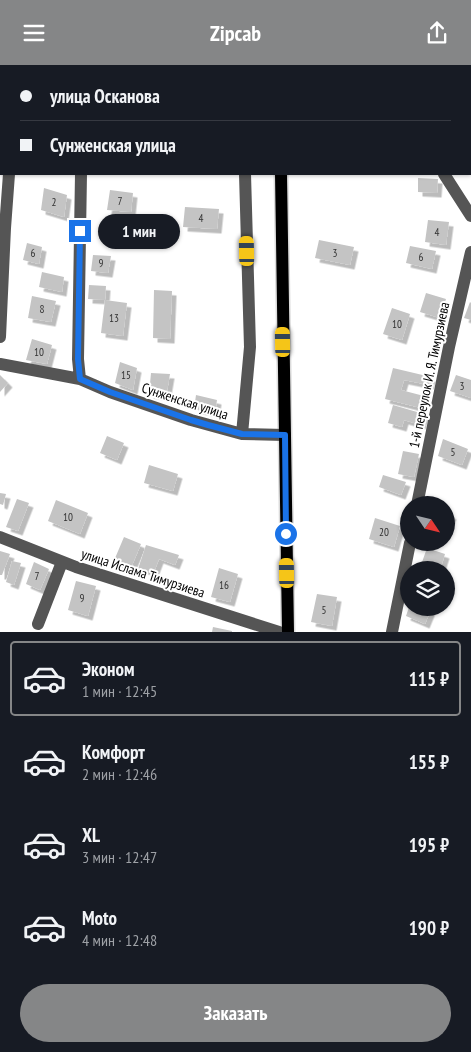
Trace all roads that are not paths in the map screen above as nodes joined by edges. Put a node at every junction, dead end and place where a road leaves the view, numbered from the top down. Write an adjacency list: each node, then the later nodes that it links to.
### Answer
1 (10, 175): 8 (street)
2 (81, 175): 10 (street)
3 (245, 175): 11 (street)
4 (281, 175): 12 (main road)
5 (445, 175): 6 (street)
6 (471, 216)
7 (471, 252): 13 (street, 1-й переулок И. Я. Тимурзиева)
8 (0, 337)
9 (0, 364): 10 (street, Сунженская улица)
10 (80, 379): 11 (street, Сунженская улица)
11 (242, 434): 12 (street, Сунженская улица)
12 (285, 435): 19 (main road)
13 (419, 496)
14 (0, 537): 16 (street, улица Ислама Тимурзиева)
15 (408, 551): 20 (street)
16 (62, 562): 17 (street); 18 (street, улица Ислама Тимурзиева)
17 (38, 624)
18 (279, 632)
19 (288, 632)
20 (392, 632)

